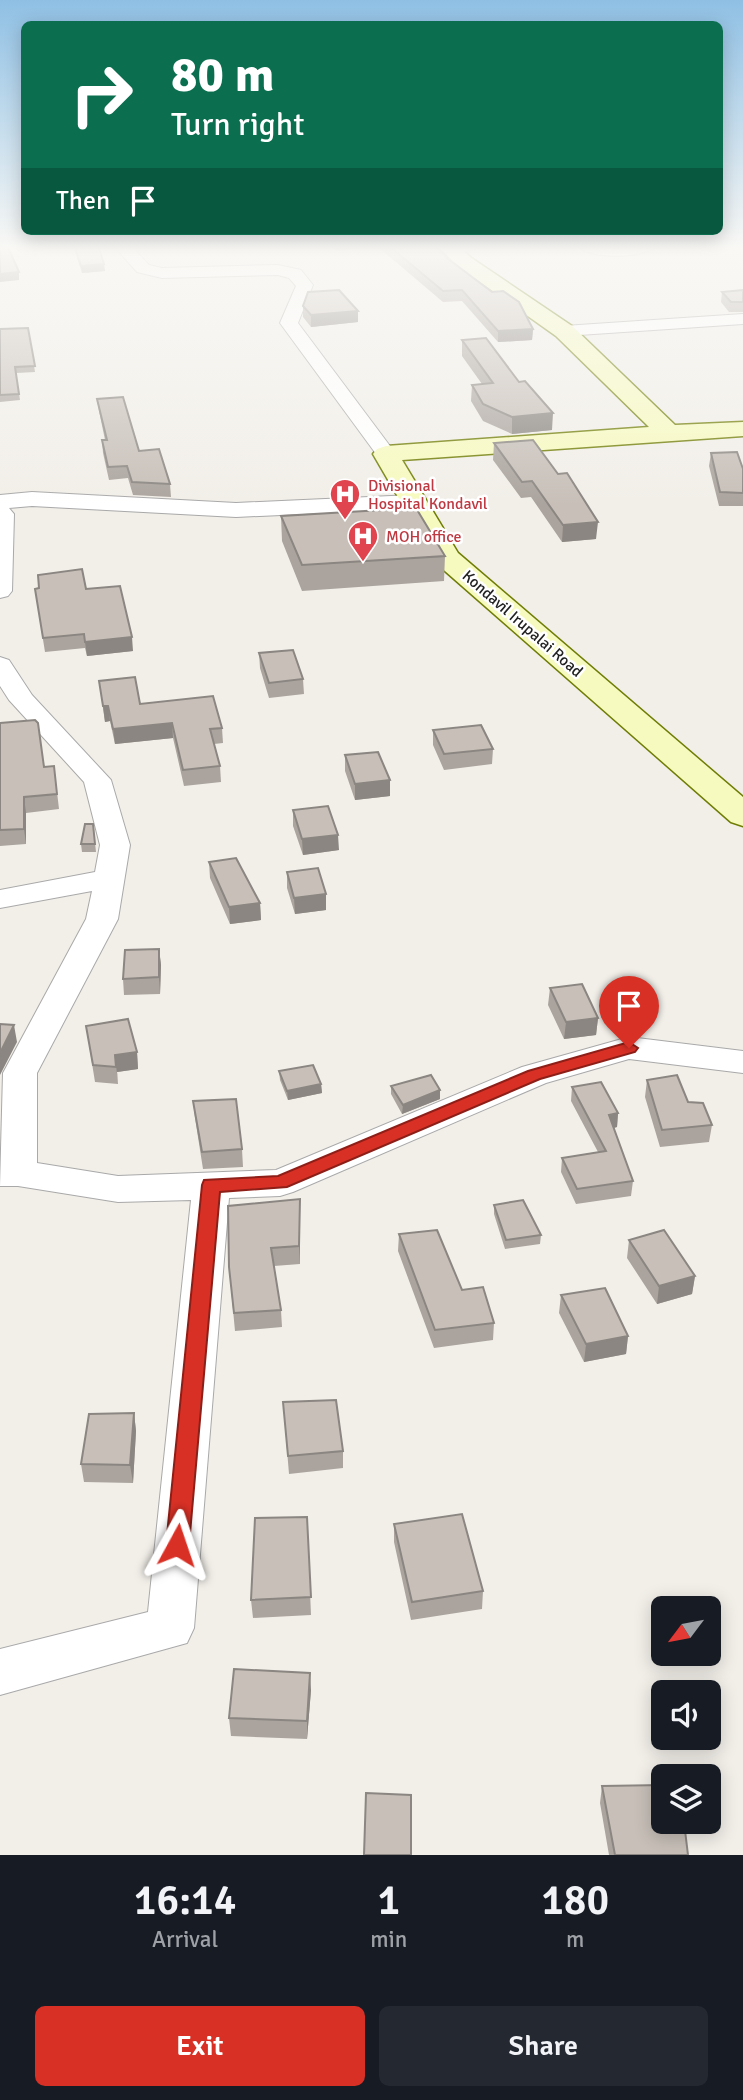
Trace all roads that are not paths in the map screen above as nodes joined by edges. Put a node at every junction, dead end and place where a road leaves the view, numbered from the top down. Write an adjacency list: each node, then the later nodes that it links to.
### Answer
1 (564, 331): 4 (street)
2 (295, 332): 5 (street)
3 (743, 429): 4 (street)
4 (668, 433): 5 (street)
5 (386, 454): 7 (street, Kondavil Irupalai Road)
6 (0, 502): 7 (street)
7 (413, 502): 11 (street, Kondavil Irupalai Road)
8 (0, 511): 9 (street)
9 (0, 591)
10 (0, 665): 12 (street)
11 (743, 815)
12 (109, 879): 13 (street); 15 (street)
13 (0, 899)
14 (743, 1062): 16 (street)
15 (9, 1173): 16 (street)
16 (211, 1185): 17 (street)
17 (0, 1672)

